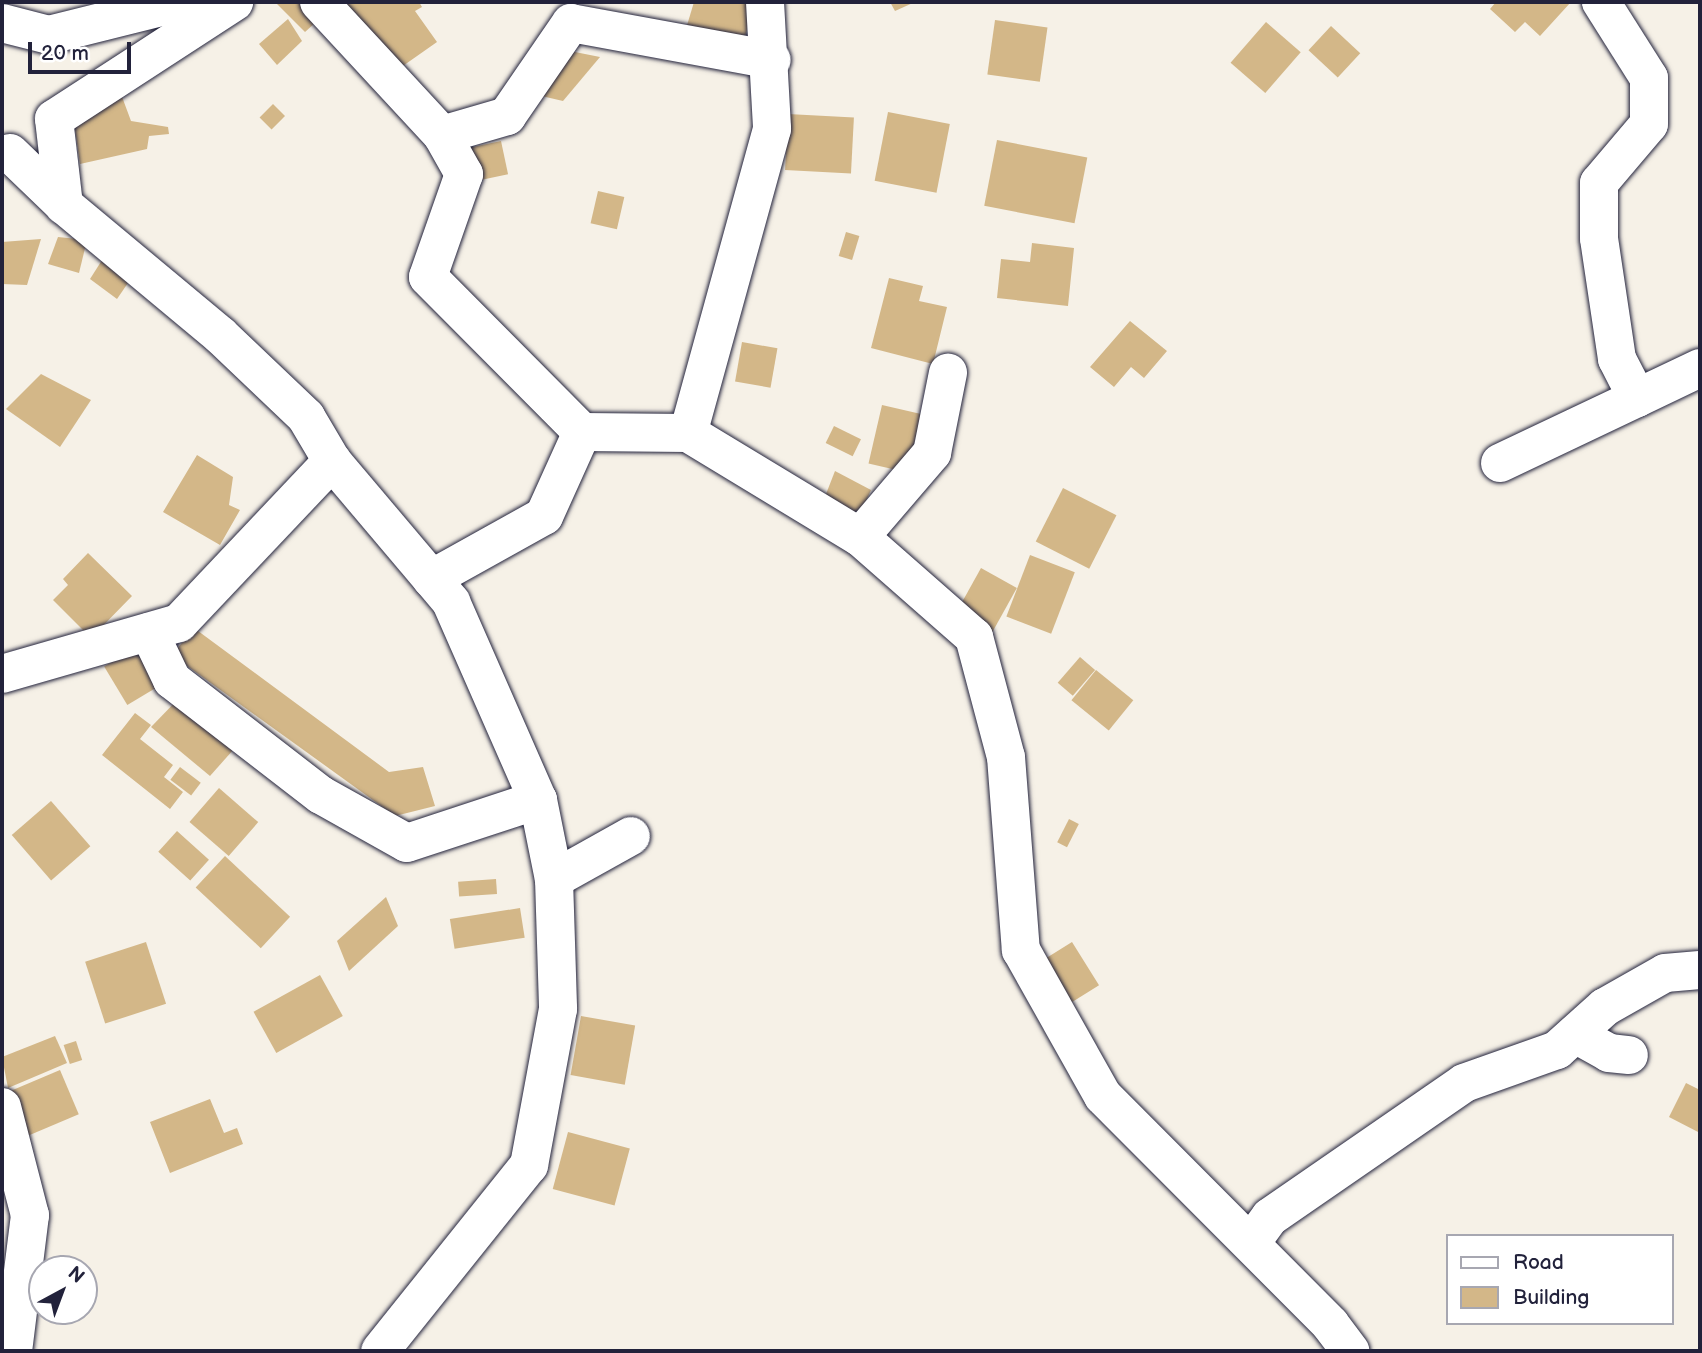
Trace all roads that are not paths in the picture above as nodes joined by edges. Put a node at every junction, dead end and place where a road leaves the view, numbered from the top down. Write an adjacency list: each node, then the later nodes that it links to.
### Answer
1 (181, 2): 6 (street)
2 (234, 2): 8 (street)
3 (319, 2): 9 (street)
4 (765, 2): 7 (street)
5 (1601, 2): 14 (street)
6 (2, 23)
7 (772, 60): 9 (street); 16 (street)
8 (54, 119): 10 (street); 11 (street)
9 (442, 135): 15 (street)
10 (6, 155): 11 (street)
11 (64, 205): 17 (street)
12 (1700, 368): 14 (street)
13 (948, 373): 19 (street)
14 (1637, 398): 18 (street)
15 (582, 432): 16 (street); 20 (street)
16 (688, 433): 19 (street)
17 (332, 461): 20 (street); 21 (street)
18 (1500, 463)
19 (860, 537): 30 (street)
20 (431, 579): 23 (street)
21 (149, 632): 22 (street); 23 (street)
22 (2, 674)
23 (538, 800): 25 (street)
24 (631, 836): 25 (street)
25 (554, 880): 32 (street)
26 (1700, 970): 27 (street)
27 (1575, 1034): 28 (street); 30 (street)
28 (1629, 1055)
29 (2, 1107): 31 (street)
30 (1251, 1242): 33 (street)
31 (13, 1351)
32 (380, 1351)
33 (1350, 1351)

